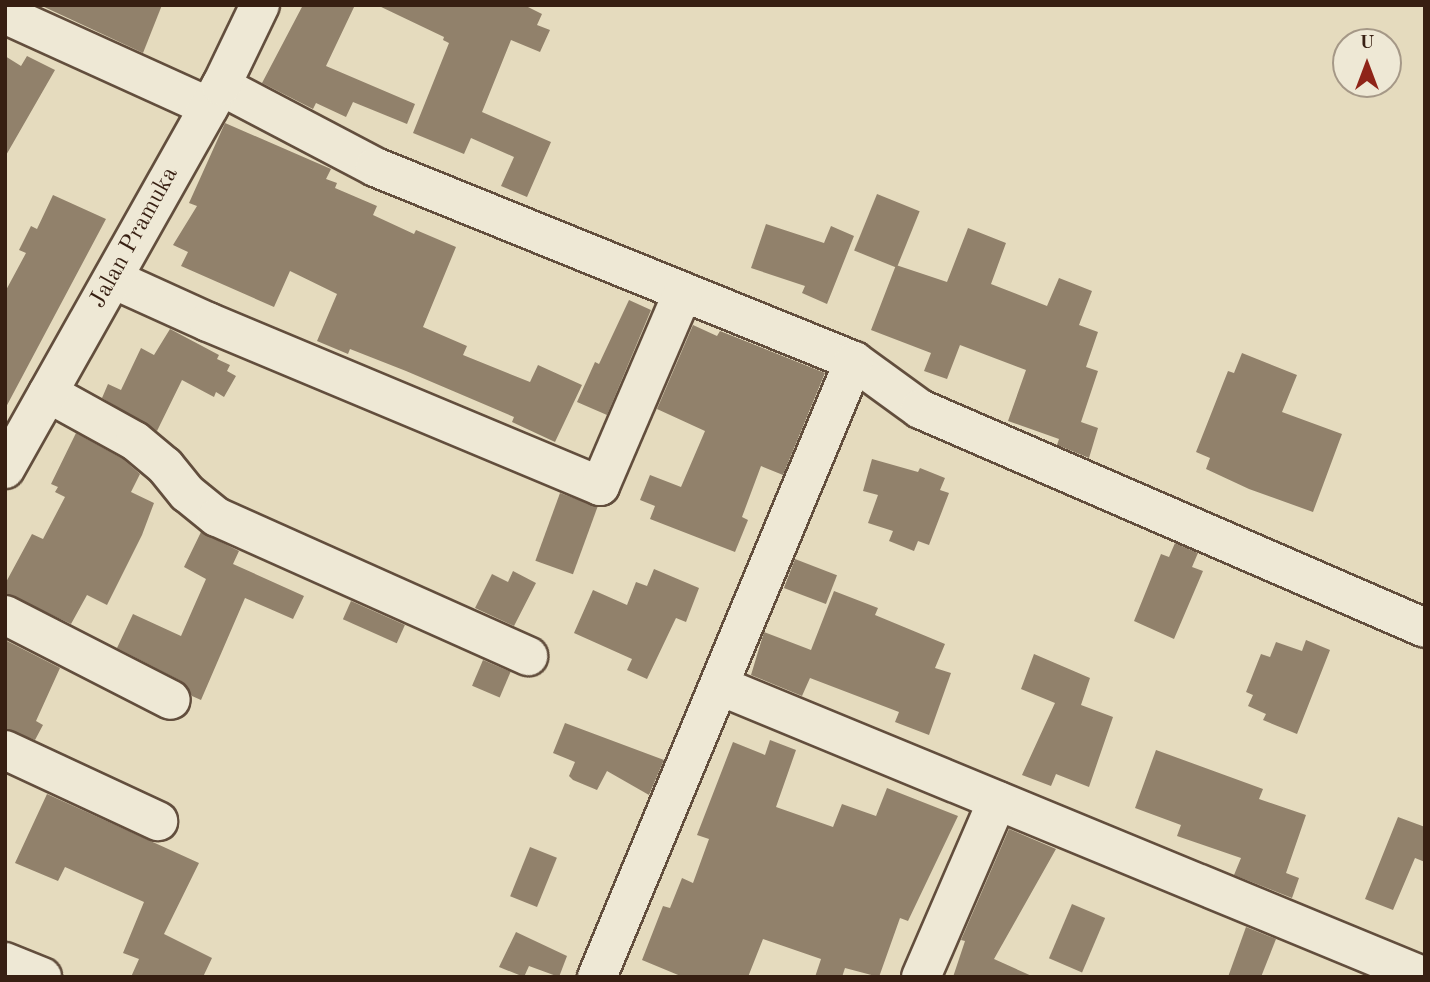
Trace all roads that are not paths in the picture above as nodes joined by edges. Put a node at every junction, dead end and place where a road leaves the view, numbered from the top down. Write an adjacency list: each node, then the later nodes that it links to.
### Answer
1 (260, 5): 3 (street, Jalan Pramuka)
2 (13, 18): 3 (street)
3 (215, 96): 4 (street, Jalan Pramuka); 5 (street)
4 (113, 279): 5 (street); 7 (street, Jalan Pramuka)
5 (683, 292): 6 (street)
6 (854, 361): 10 (street); 12 (street)
7 (48, 393): 8 (street, Jalan Pramuka); 11 (street)
8 (5, 469)
9 (5, 615): 13 (street)
10 (1425, 628)
11 (528, 656)
12 (720, 686): 15 (street); 19 (street)
13 (171, 700)
14 (5, 750): 16 (street)
15 (998, 801): 20 (street); 21 (street)
16 (158, 821)
17 (5, 962): 18 (street)
18 (42, 977)
19 (597, 977)
20 (921, 977)
21 (1425, 977)

